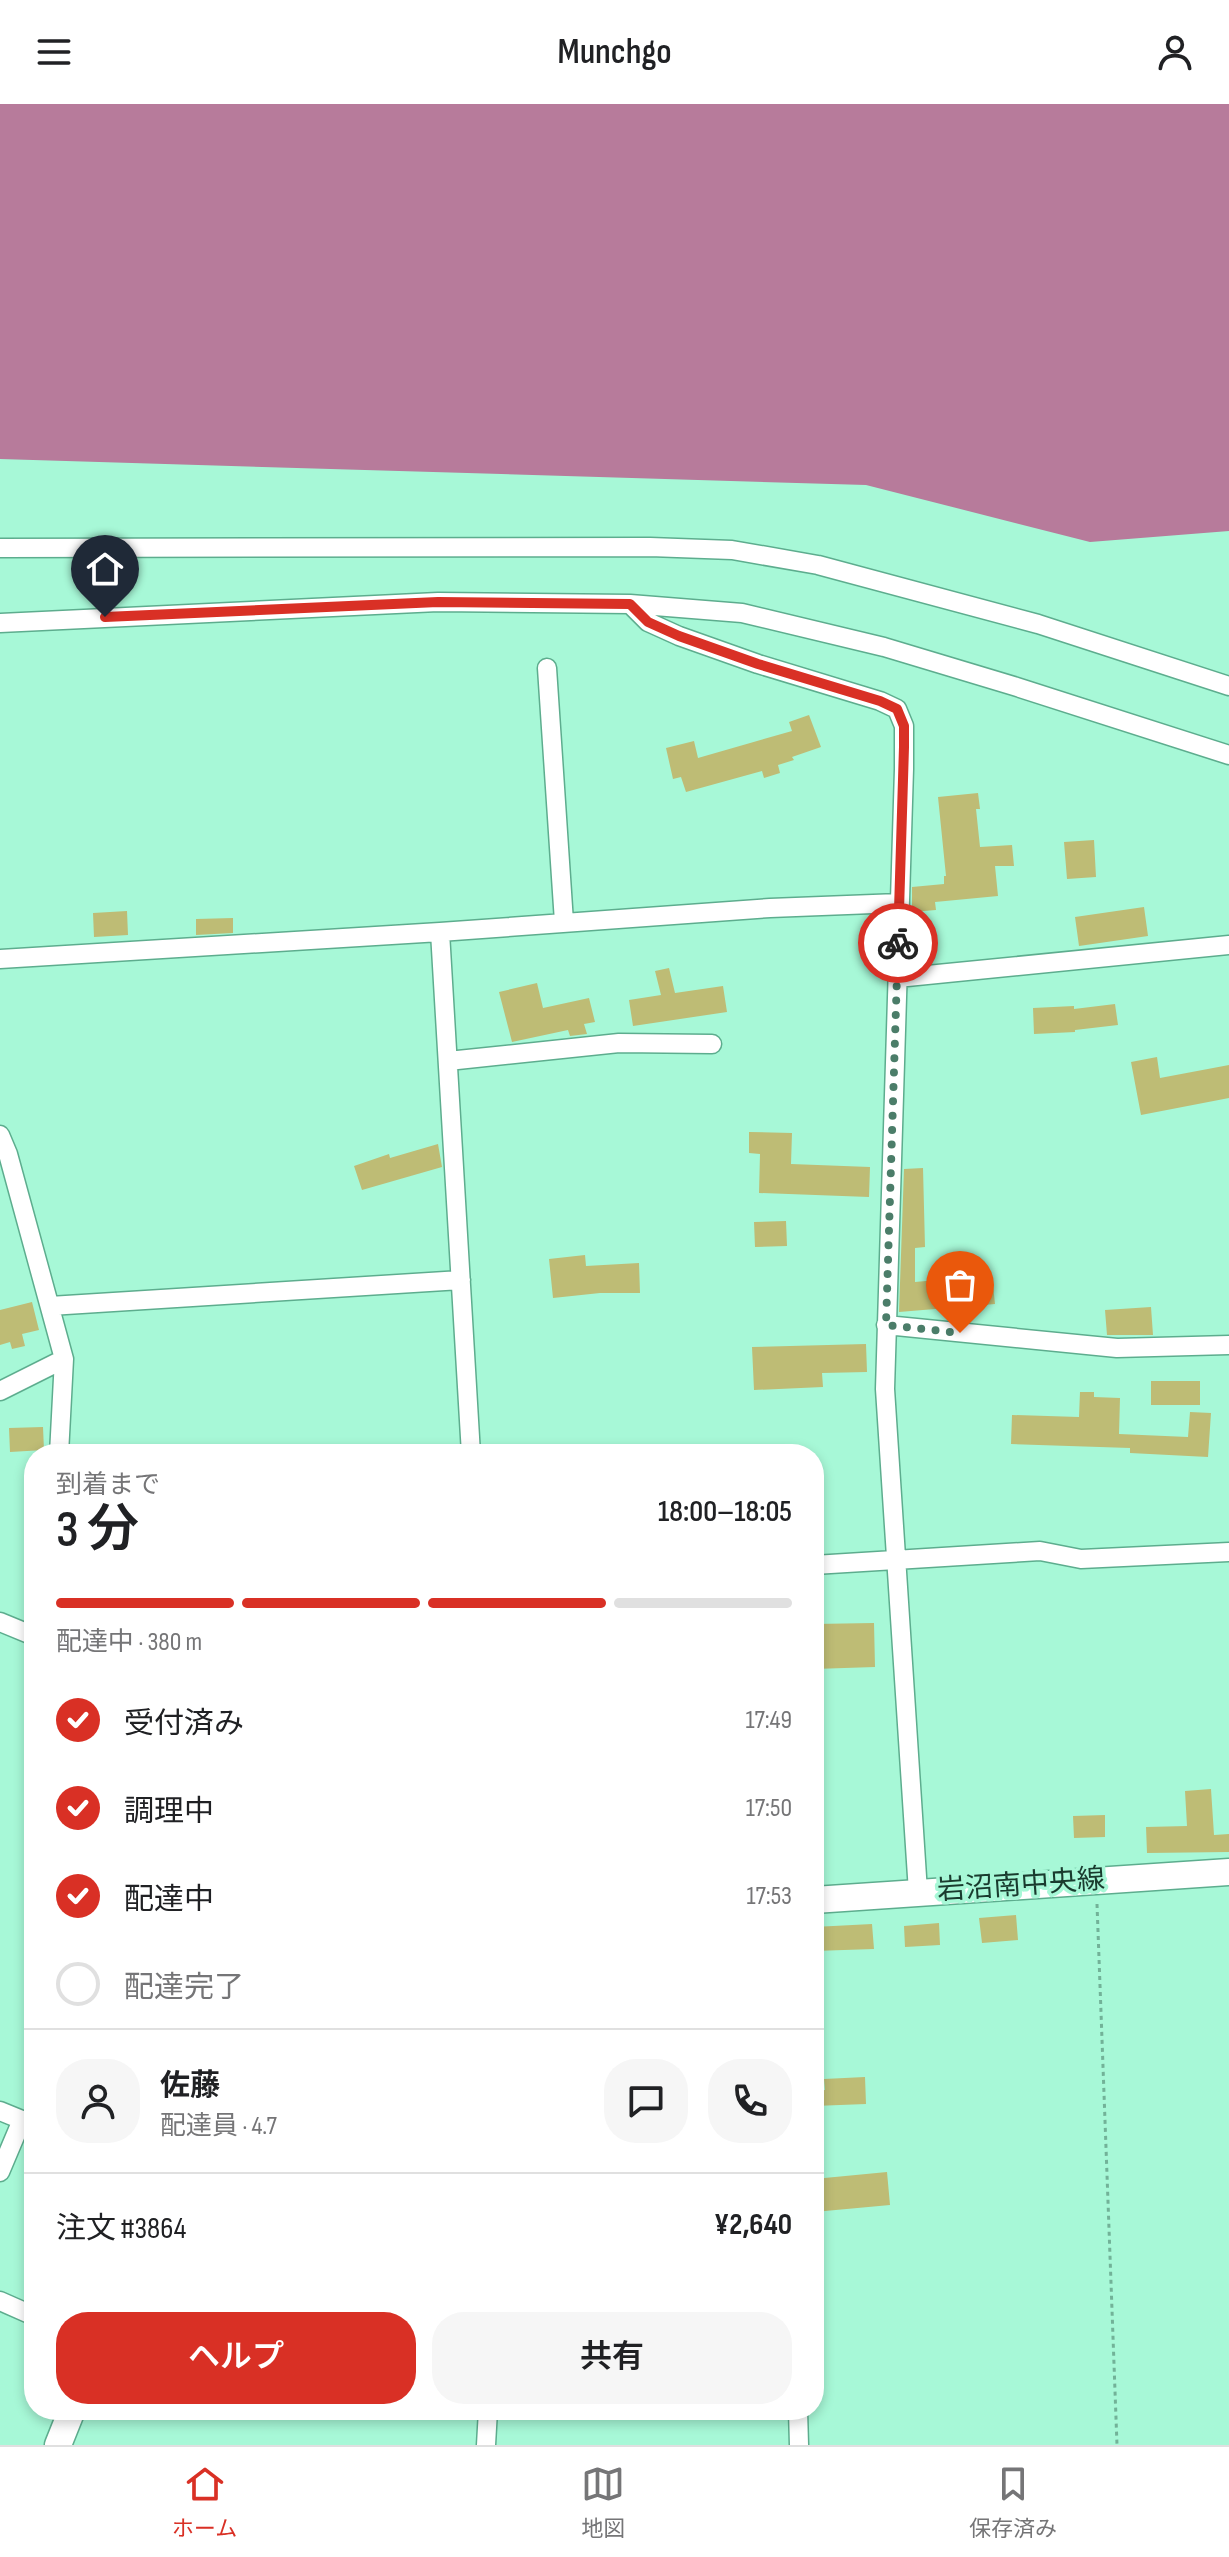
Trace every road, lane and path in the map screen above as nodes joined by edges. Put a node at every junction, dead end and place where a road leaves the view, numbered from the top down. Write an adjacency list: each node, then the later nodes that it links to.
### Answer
1 (0, 548): 5 (street)
2 (630, 604): 3 (street); 6 (street); 7 (street)
3 (0, 623)
4 (547, 668): 8 (street)
5 (1229, 686)
6 (1229, 755)
7 (899, 903): 8 (street); 12 (street)
8 (564, 922): 9 (street)
9 (440, 932): 11 (street); 14 (street)
10 (1229, 945): 12 (street)
11 (0, 959)
12 (897, 978): 18 (street)
13 (712, 1044): 14 (street)
14 (448, 1061): 16 (street)
15 (0, 1135): 17 (street)
16 (461, 1280): 17 (street); 23 (street)
17 (50, 1306): 20 (street)
18 (886, 1325): 19 (street); 25 (street)
19 (1229, 1345)
20 (64, 1359): 21 (street); 22 (street)
21 (0, 1391)
22 (60, 1444)
23 (470, 1444)
24 (1229, 1552): 25 (street)
25 (896, 1560): 26 (street); 31 (street)
26 (824, 1564)
27 (0, 1622): 28 (street)
28 (24, 1632)
29 (1229, 1872): 30 (street, 岩沼南中央線)
30 (1097, 1880): 31 (street, 岩沼南中央線); 43 (path)
31 (918, 1892): 32 (street, 岩沼南中央線)
32 (824, 1899)
33 (0, 2111): 34 (street)
34 (0, 2172)
35 (0, 2301): 36 (street)
36 (24, 2312)
37 (68, 2420): 40 (street)
38 (487, 2420): 41 (street)
39 (798, 2420): 42 (street)
40 (58, 2445)
41 (486, 2445)
42 (799, 2445)
43 (1117, 2445)

